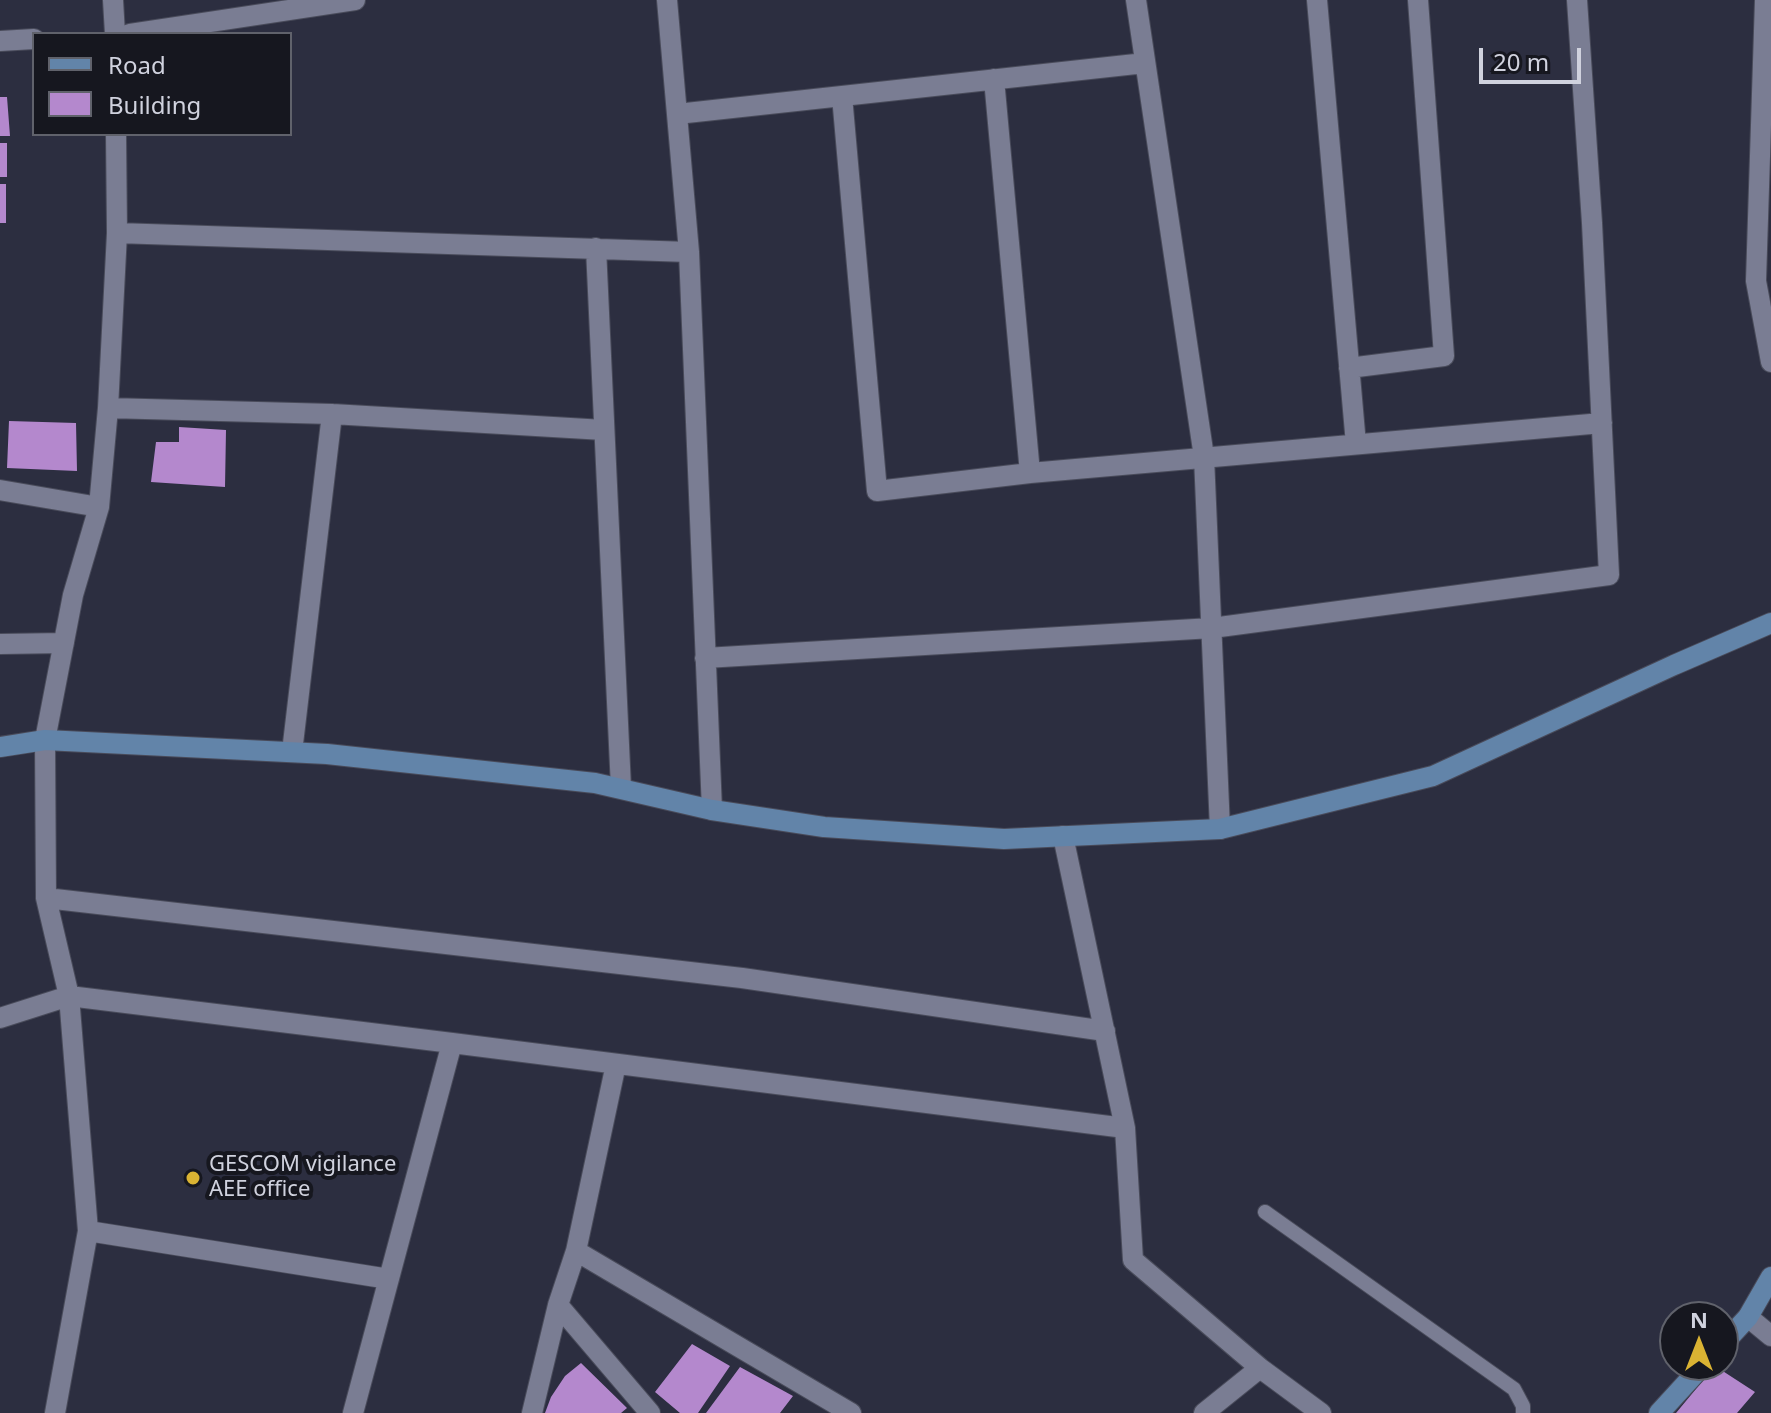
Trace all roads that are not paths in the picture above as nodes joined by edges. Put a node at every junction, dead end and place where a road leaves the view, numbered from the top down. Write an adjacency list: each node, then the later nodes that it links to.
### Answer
1 (113, 0): 9 (street)
2 (355, 0): 10 (street)
3 (667, 0): 16 (street)
4 (1136, 0): 13 (street)
5 (1317, 0): 22 (street)
6 (1418, 0): 22 (street)
7 (1577, 0): 25 (street)
8 (1765, 0): 21 (street)
9 (115, 32)
10 (143, 32)
11 (32, 39): 12 (street)
12 (0, 41)
13 (1145, 63): 14 (street); 28 (street)
14 (994, 79): 15 (street); 29 (street)
15 (842, 96): 16 (street); 29 (street)
16 (677, 114): 20 (street)
17 (116, 136): 18 (street)
18 (117, 233): 19 (street); 23 (street)
19 (596, 248): 20 (street); 26 (street)
20 (689, 252): 36 (street)
21 (1771, 362)
22 (1349, 368): 27 (street)
23 (108, 408): 24 (street); 31 (street)
24 (332, 414): 26 (street); 39 (street)
25 (1602, 423): 27 (street); 33 (street)
26 (604, 430): 40 (street)
27 (1356, 444): 28 (street)
28 (1204, 457): 29 (street); 33 (street)
29 (1030, 473)
30 (0, 490): 31 (street)
31 (99, 507): 34 (street)
32 (1771, 623): 42 (main road)
33 (1212, 628): 36 (street); 42 (street)
34 (64, 643): 35 (street); 37 (street)
35 (0, 644)
36 (705, 658): 41 (street)
37 (45, 740): 38 (main road); 39 (main road); 44 (street)
38 (0, 747)
39 (292, 752): 40 (main road)
40 (621, 788): 41 (main road)
41 (712, 810): 43 (main road)
42 (1220, 829): 43 (main road)
43 (1063, 836): 47 (street)
44 (46, 898): 45 (street); 47 (street)
45 (69, 996): 46 (street); 48 (street); 52 (street)
46 (0, 1018)
47 (1105, 1031): 50 (street)
48 (452, 1043): 49 (street); 55 (street)
49 (616, 1064): 50 (street); 53 (street)
50 (1125, 1128): 60 (street)
51 (1265, 1212): 69 (lane)
52 (88, 1231): 55 (street); 62 (street)
53 (576, 1251): 56 (street); 66 (street)
54 (1771, 1277): 57 (main road)
55 (389, 1279): 63 (street)
56 (558, 1305): 64 (street); 65 (street)
57 (1748, 1317): 58 (main road); 59 (street)
58 (1739, 1327)
59 (1771, 1336)
60 (1260, 1368): 67 (street); 68 (street)
61 (1688, 1381): 70 (main road)
62 (55, 1413)
63 (353, 1413)
64 (532, 1413)
65 (650, 1413)
66 (851, 1413)
67 (1204, 1413)
68 (1321, 1413)
69 (1523, 1413)
70 (1659, 1413)

